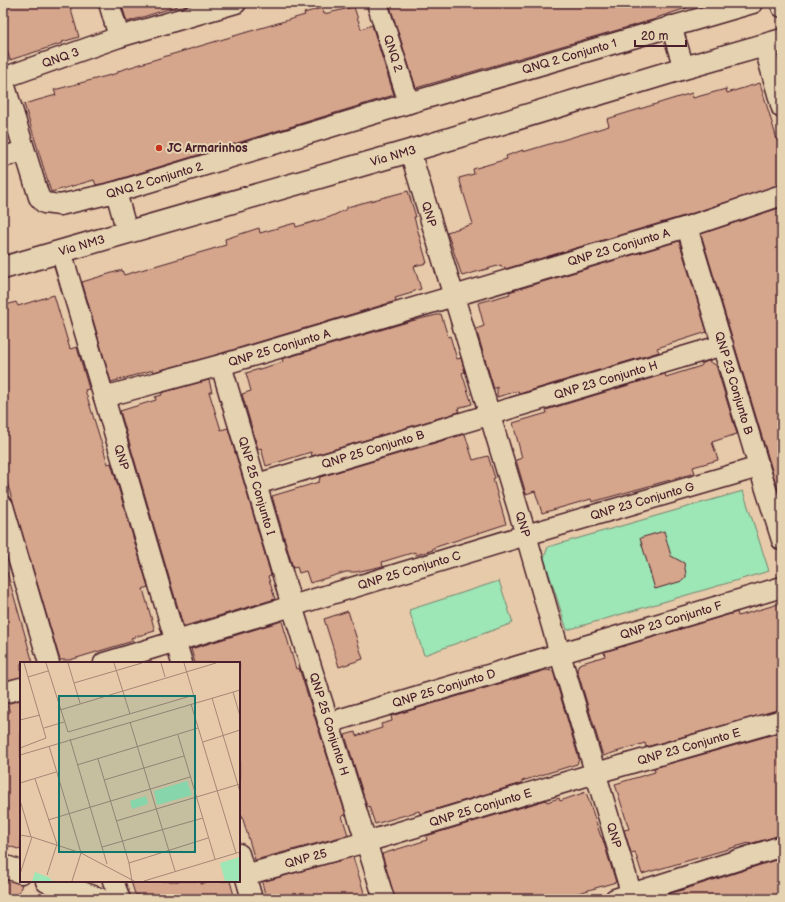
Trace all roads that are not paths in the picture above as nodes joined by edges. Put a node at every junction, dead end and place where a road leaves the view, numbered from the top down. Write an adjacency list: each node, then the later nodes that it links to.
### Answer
1 (109, 3): 8 (street)
2 (236, 3): 8 (street, QNQ 3)
3 (376, 3): 12 (street, QNQ 2)
4 (753, 3): 7 (street, QNQ 2 Conjunto 1)
5 (781, 3): 6 (street)
6 (782, 7)
7 (671, 26): 10 (street); 12 (street, QNQ 2 Conjunto 1)
8 (119, 37): 11 (street, QNQ 3)
9 (773, 43): 10 (main road, Via NM3); 13 (street)
10 (684, 68): 15 (main road, Via NM3)
11 (3, 79): 14 (street, QNQ 3)
12 (409, 103): 17 (street, QNQ 2 Conjunto 2)
13 (782, 108)
14 (24, 151): 16 (street); 19 (street, QNQ 3)
15 (410, 151): 21 (main road, Via NM3); 24 (street, QNP)
16 (3, 157)
17 (116, 192): 19 (street, QNQ 2 Conjunto 2); 21 (street)
18 (782, 195): 20 (street, QNP 23 Conjunto A)
19 (39, 197)
20 (687, 227): 24 (street, QNP 23 Conjunto A); 25 (street, QNP 23 Conjunto B)
21 (127, 232): 22 (main road, Via NM3)
22 (61, 251): 23 (main road, Via NM3); 27 (street, QNP)
23 (3, 268)
24 (454, 295): 26 (street, QNP 25 Conjunto A); 28 (street, QNP)
25 (723, 345): 28 (street, QNP 23 Conjunto H); 29 (street, QNP 23 Conjunto B)
26 (221, 365): 27 (street, QNP 25 Conjunto A); 30 (street, QNP 25 Conjunto I)
27 (104, 398): 36 (street, QNP)
28 (490, 416): 30 (street, QNP 25 Conjunto B); 32 (street, QNP)
29 (759, 468): 32 (street, QNP 23 Conjunto G); 33 (street, QNP 23 Conjunto B)
30 (257, 484): 35 (street, QNP 25 Conjunto I)
31 (3, 506): 38 (street)
32 (526, 535): 35 (street, QNP 25 Conjunto C); 37 (street, QNP)
33 (782, 540)
34 (782, 587): 37 (street, QNP 23 Conjunto F)
35 (292, 606): 36 (street); 44 (street, QNP 25 Conjunto H)
36 (176, 642): 39 (street); 40 (street, QNP)
37 (560, 654): 44 (street, QNP 25 Conjunto D); 45 (street, QNP)
38 (49, 662)
39 (107, 662)
40 (182, 662)
41 (20, 688): 42 (street)
42 (3, 694)
43 (782, 720): 45 (street, QNP 23 Conjunto E)
44 (328, 724): 46 (street, QNP 25 Conjunto H)
45 (596, 773): 46 (street, QNP 25 Conjunto E); 54 (street, QNP)
46 (366, 842): 51 (street, QNP 25); 58 (street, QNP 25 Conjunto H)
47 (782, 846): 54 (street)
48 (240, 858): 51 (street)
49 (3, 866): 50 (main road)
50 (20, 872)
51 (245, 875): 57 (street)
52 (50, 882): 55 (main road)
53 (113, 882): 56 (street)
54 (626, 897)
55 (99, 899)
56 (120, 899)
57 (252, 899)
58 (384, 899)

